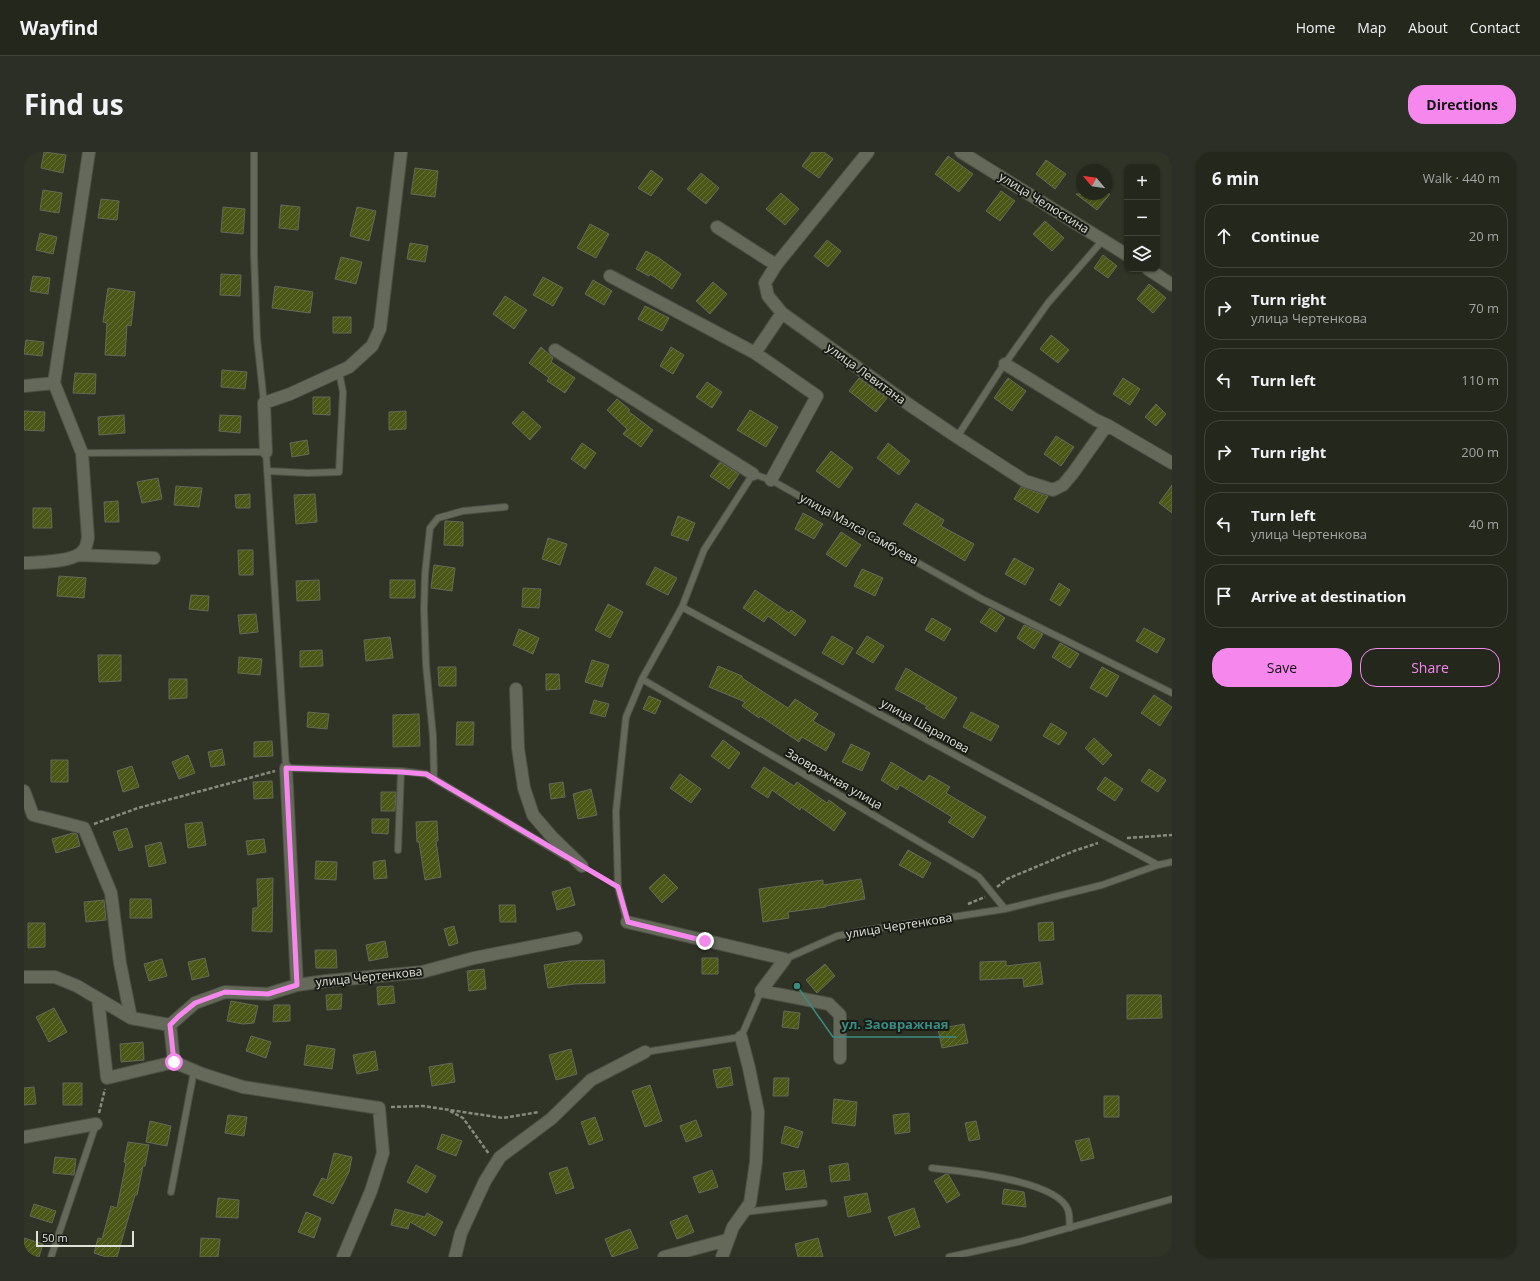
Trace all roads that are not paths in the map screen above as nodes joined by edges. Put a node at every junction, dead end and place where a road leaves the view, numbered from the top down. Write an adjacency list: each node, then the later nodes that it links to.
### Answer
1 (89, 152): 18 (street)
2 (254, 152): 20 (lane)
3 (401, 152): 17 (street)
4 (868, 152): 9 (street, улица Левитана)
5 (961, 152): 7 (street, улица Челюскина)
6 (717, 228): 9 (street)
7 (1103, 240): 8 (street, улица Челюскина); 16 (lane)
8 (1124, 253)
9 (776, 265): 13 (street, улица Левитана)
10 (1152, 272): 12 (street)
11 (610, 276): 15 (street)
12 (1172, 285)
13 (782, 313): 15 (street); 22 (street, улица Левитана)
14 (555, 350): 27 (street, улица Мэлса Самбуева)
15 (754, 353): 28 (street)
16 (1005, 364): 21 (street); 22 (lane)
17 (339, 372): 20 (street); 26 (lane)
18 (54, 383): 19 (street); 24 (street)
19 (24, 386)
20 (264, 403): 23 (street)
21 (1107, 425): 22 (street, улица Левитана); 25 (street)
22 (957, 437)
23 (266, 452): 24 (lane); 26 (lane)
24 (82, 453): 30 (street)
25 (1172, 463)
26 (267, 472): 37 (lane)
27 (754, 474): 28 (lane, улица Мэлса Самбуева); 33 (lane)
28 (771, 480): 36 (lane, улица Мэлса Самбуева)
29 (505, 507): 39 (lane)
30 (78, 555): 31 (street); 32 (street)
31 (154, 558)
32 (24, 563)
33 (682, 607): 34 (lane); 43 (lane, улица Шарапова)
34 (642, 679): 45 (lane, Заовражная улица); 46 (lane)
35 (516, 689): 44 (street)
36 (1172, 693)
37 (286, 768): 38 (lane); 50 (street)
38 (401, 772): 39 (lane); 41 (lane)
39 (434, 778): 44 (lane)
40 (24, 791): 53 (street)
41 (398, 850)
42 (1171, 863): 43 (lane, улица Чертенкова)
43 (1158, 865): 45 (lane, улица Чертенкова)
44 (582, 866)
45 (1005, 909): 48 (lane, улица Чертенкова)
46 (628, 922): 48 (street)
47 (576, 938): 50 (street, улица Чертенкова)
48 (785, 959): 51 (street)
49 (24, 977): 52 (street)
50 (297, 985): 54 (street, улица Чертенкова)
51 (762, 991): 55 (lane); 57 (street)
52 (98, 999): 53 (street); 58 (street)
53 (131, 1018): 54 (street)
54 (170, 1025): 58 (street)
55 (741, 1037): 56 (lane); 66 (street)
56 (645, 1052): 71 (street)
57 (840, 1058)
58 (174, 1062): 59 (street)
59 (194, 1071): 63 (lane); 70 (street)
60 (96, 1124): 61 (street); 69 (lane)
61 (24, 1137)
62 (932, 1168): 67 (lane)
63 (171, 1192)
64 (1172, 1199): 67 (lane)
65 (824, 1203): 66 (lane)
66 (744, 1212): 68 (street)
67 (1070, 1228): 74 (lane)
68 (727, 1240): 72 (street); 73 (street)
69 (51, 1257)
70 (342, 1257)
71 (454, 1257)
72 (664, 1257)
73 (722, 1257)
74 (949, 1257)

